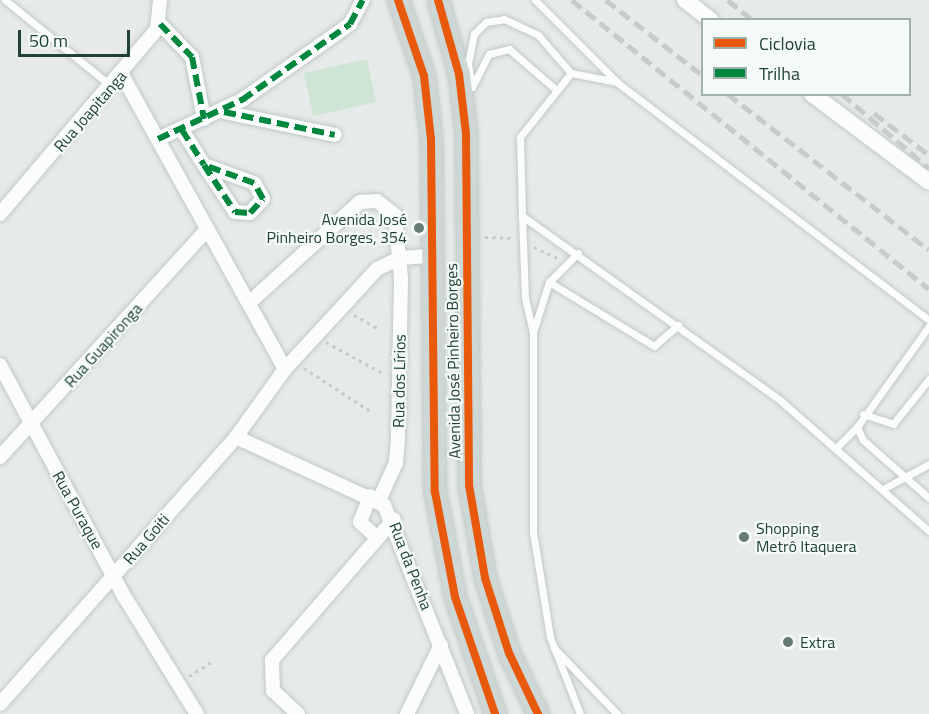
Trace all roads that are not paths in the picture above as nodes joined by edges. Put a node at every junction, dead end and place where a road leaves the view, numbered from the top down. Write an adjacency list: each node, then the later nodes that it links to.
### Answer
1 (5, 0): 13 (lane)
2 (160, 0): 9 (street)
3 (363, 0): 17 (street)
4 (398, 0): 29 (main road, Avenida José Pinheiro Borges)
5 (438, 0): 20 (main road, Avenida José Pinheiro Borges)
6 (535, 0): 12 (lane)
7 (685, 0): 8 (street)
8 (708, 18)
9 (160, 24): 11 (street, Rua Joapitanga); 18 (street)
10 (571, 73): 12 (lane); 14 (lane); 15 (lane)
11 (122, 75): 13 (street, Rua Joapitanga); 22 (street)
12 (617, 82): 33 (lane)
13 (112, 86): 25 (street, Rua Joapitanga)
14 (472, 87): 15 (lane); 20 (lane)
15 (554, 88): 26 (lane)
16 (815, 96): 24 (street)
17 (224, 112): 18 (street); 21 (street)
18 (204, 119): 19 (street)
19 (182, 130): 22 (street); 23 (street)
20 (466, 134): 63 (main road, Avenida José Pinheiro Borges)
21 (335, 135)
22 (158, 139): 27 (street)
23 (204, 165)
24 (929, 182)
25 (0, 214)
26 (522, 216): 28 (lane); 36 (lane)
27 (206, 231): 32 (street); 41 (street, Rua Guapironga)
28 (578, 253): 31 (lane); 34 (lane)
29 (432, 256): 30 (street); 62 (main road, Avenida José Pinheiro Borges)
30 (400, 258): 32 (street, Rua dos Lírios); 38 (street, Rua Goiti); 49 (street, Rua dos Lírios)
31 (549, 282): 34 (lane); 36 (lane)
32 (249, 303): 38 (street)
33 (929, 320)
34 (678, 325): 44 (lane)
35 (929, 326): 40 (lane)
36 (533, 332): 56 (lane)
37 (0, 365): 41 (street, Rua Puraque)
38 (289, 365): 43 (street, Rua Goiti)
39 (929, 379): 40 (lane)
40 (863, 414): 42 (lane)
41 (31, 424): 45 (street, Rua Guapironga); 54 (street, Rua Puraque)
42 (857, 427): 44 (lane); 47 (lane)
43 (236, 437): 49 (street, Rua da Penha); 54 (street, Rua Goiti)
44 (836, 448): 48 (lane)
45 (0, 457)
46 (929, 464): 47 (lane)
47 (906, 479): 48 (lane); 50 (lane)
48 (883, 489): 52 (lane)
49 (374, 498): 51 (street, Rua da Penha); 53 (street, Rua dos Lírios)
50 (929, 498)
51 (394, 519): 53 (street); 55 (street, Rua da Penha)
52 (929, 531)
53 (377, 538): 59 (street)
54 (114, 575): 57 (street, Rua Goiti); 58 (street, Rua Puraque)
55 (441, 645): 60 (street); 61 (street, Rua da Penha)
56 (552, 646): 64 (lane); 65 (lane)
57 (0, 704)
58 (197, 714)
59 (298, 714)
60 (407, 714)
61 (467, 714)
62 (495, 714)
63 (538, 714)
64 (580, 714)
65 (617, 714)

